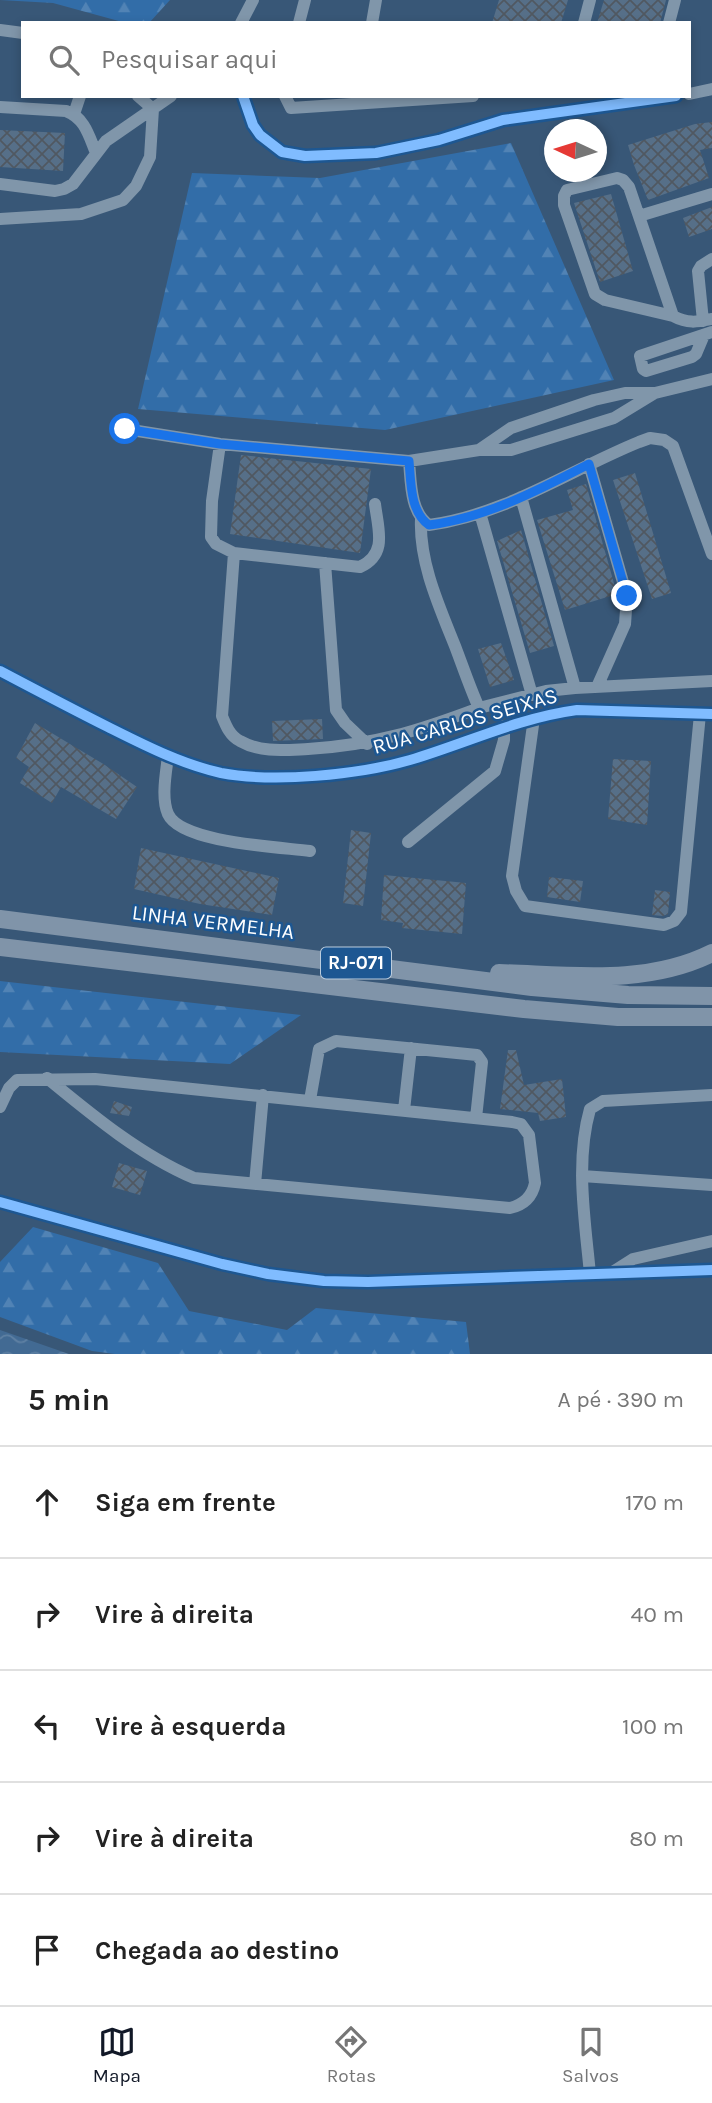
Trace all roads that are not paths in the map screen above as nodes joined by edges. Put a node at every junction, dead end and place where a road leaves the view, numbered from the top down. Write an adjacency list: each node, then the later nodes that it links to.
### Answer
1 (253, 0): 6 (street)
2 (306, 0): 7 (street)
3 (376, 0): 8 (street)
4 (590, 0): 9 (street)
5 (675, 0): 10 (street)
6 (242, 21)
7 (300, 21)
8 (372, 21)
9 (585, 21)
10 (670, 21)
11 (0, 30): 12 (street)
12 (21, 33)
13 (712, 89): 14 (street)
14 (691, 94)
15 (79, 98): 25 (street)
16 (140, 98): 24 (street)
17 (168, 98): 24 (street)
18 (244, 98): 21 (street)
19 (286, 98): 22 (street)
20 (414, 98): 22 (street)
21 (662, 98)
22 (355, 100)
23 (0, 107): 25 (street)
24 (153, 109): 26 (street); 30 (street)
25 (74, 114): 26 (street)
26 (96, 153): 27 (street)
27 (0, 184)
28 (712, 194): 29 (street)
29 (639, 216): 32 (street); 32 (street)
30 (0, 219)
31 (712, 259): 33 (street)
32 (673, 316): 33 (street)
33 (708, 320)
34 (708, 334): 34 (street)
35 (712, 379): 36 (street)
36 (655, 393): 39 (street); 39 (street)
37 (125, 429): 38 (street)
38 (220, 444): 40 (street); 46 (street)
39 (479, 450): 40 (street)
40 (409, 461): 45 (street)
41 (589, 464): 42 (street); 47 (street); 51 (street)
42 (521, 496): 44 (street); 52 (street)
43 (375, 503): 48 (street)
44 (480, 513): 45 (street); 53 (street)
45 (421, 519): 54 (street)
46 (234, 553): 48 (street); 58 (street)
47 (712, 554)
48 (325, 563): 58 (street)
49 (0, 671): 59 (street, RUA CARLOS SEIXAS)
50 (712, 681): 51 (street)
51 (597, 687): 52 (street)
52 (575, 688): 53 (street)
53 (532, 695): 54 (street)
54 (479, 708): 58 (street)
55 (706, 714): 56 (street, RUA CARLOS SEIXAS); 56 (street)
56 (534, 718): 57 (street, RUA CARLOS SEIXAS)
57 (505, 726): 59 (street, RUA CARLOS SEIXAS); 60 (street)
58 (367, 744)
59 (168, 756): 61 (street)
60 (408, 842)
61 (310, 851)
62 (0, 919): 65 (highway, LINHA VERMELHA / RJ-071)
63 (0, 947): 67 (highway, RJ-071)
64 (712, 953): 65 (highway)
65 (401, 970): 66 (highway, LINHA VERMELHA / RJ-071)
66 (712, 996)
67 (712, 1017)
68 (411, 1048): 72 (street); 74 (street); 75 (street)
69 (47, 1078): 70 (street); 73 (street); 77 (street)
70 (263, 1095): 72 (street); 77 (street)
71 (712, 1095): 76 (street)
72 (310, 1100): 74 (street)
73 (0, 1107)
74 (404, 1110): 75 (street)
75 (476, 1118): 77 (street)
76 (582, 1176): 78 (street); 83 (street)
77 (255, 1184)
78 (712, 1185)
79 (0, 1202): 83 (street)
80 (712, 1241): 82 (street)
81 (712, 1270): 82 (street)
82 (611, 1273): 83 (street)
83 (590, 1274)

